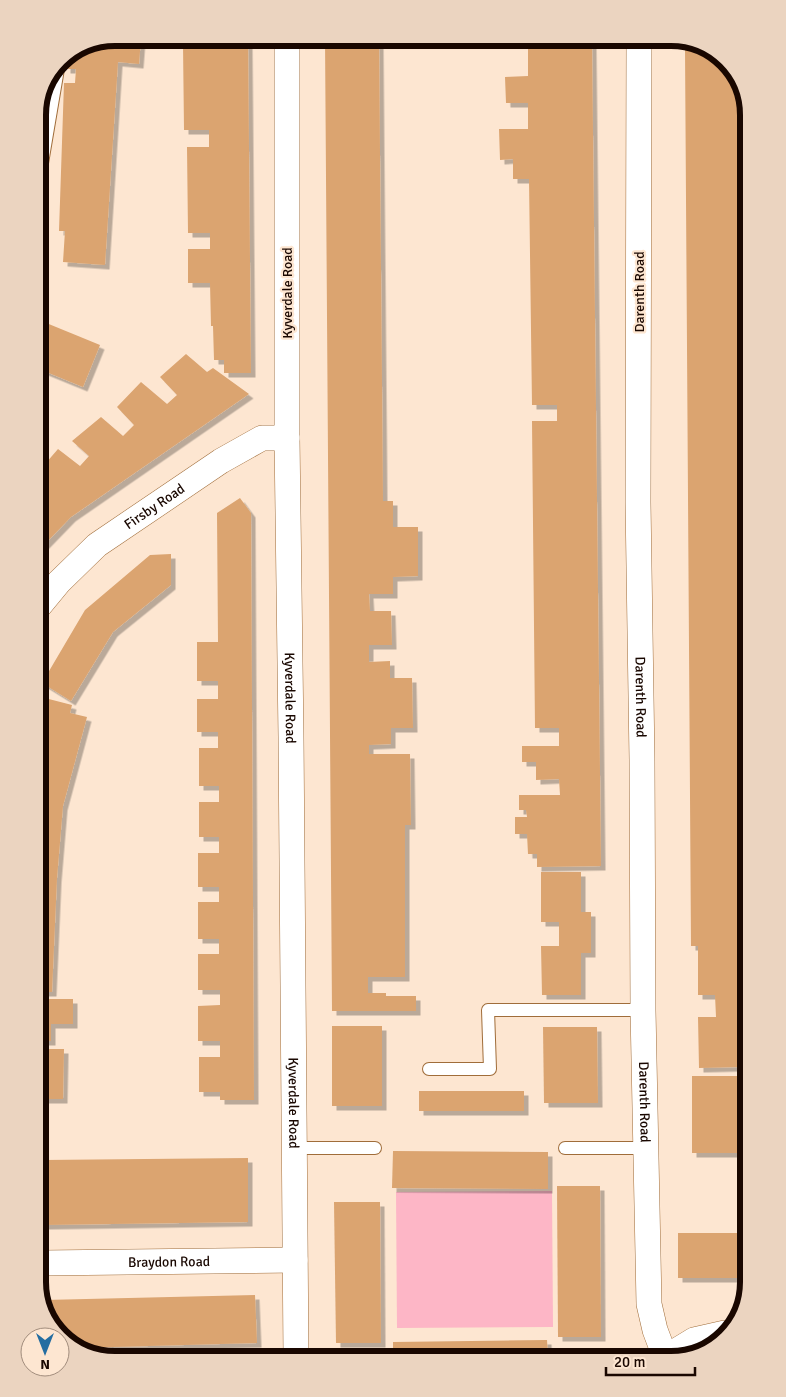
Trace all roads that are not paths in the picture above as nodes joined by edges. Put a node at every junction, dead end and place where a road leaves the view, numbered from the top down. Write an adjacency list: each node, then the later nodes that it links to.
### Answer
1 (287, 46): 5 (street, Kyverdale Road)
2 (639, 46): 7 (street, Darenth Road)
3 (56, 80): 4 (lane)
4 (46, 140)
5 (287, 438): 6 (street, Firsby Road); 9 (street, Kyverdale Road)
6 (46, 597)
7 (643, 1010): 8 (lane); 12 (street, Darenth Road)
8 (429, 1069)
9 (294, 1148): 10 (lane); 13 (street, Kyverdale Road)
10 (375, 1148)
11 (565, 1148): 12 (lane)
12 (646, 1148): 18 (street, Darenth Road)
13 (295, 1260): 14 (street, Braydon Road); 17 (street, Kyverdale Road)
14 (46, 1263)
15 (713, 1336): 16 (street)
16 (678, 1350)
17 (296, 1351)
18 (663, 1351)

